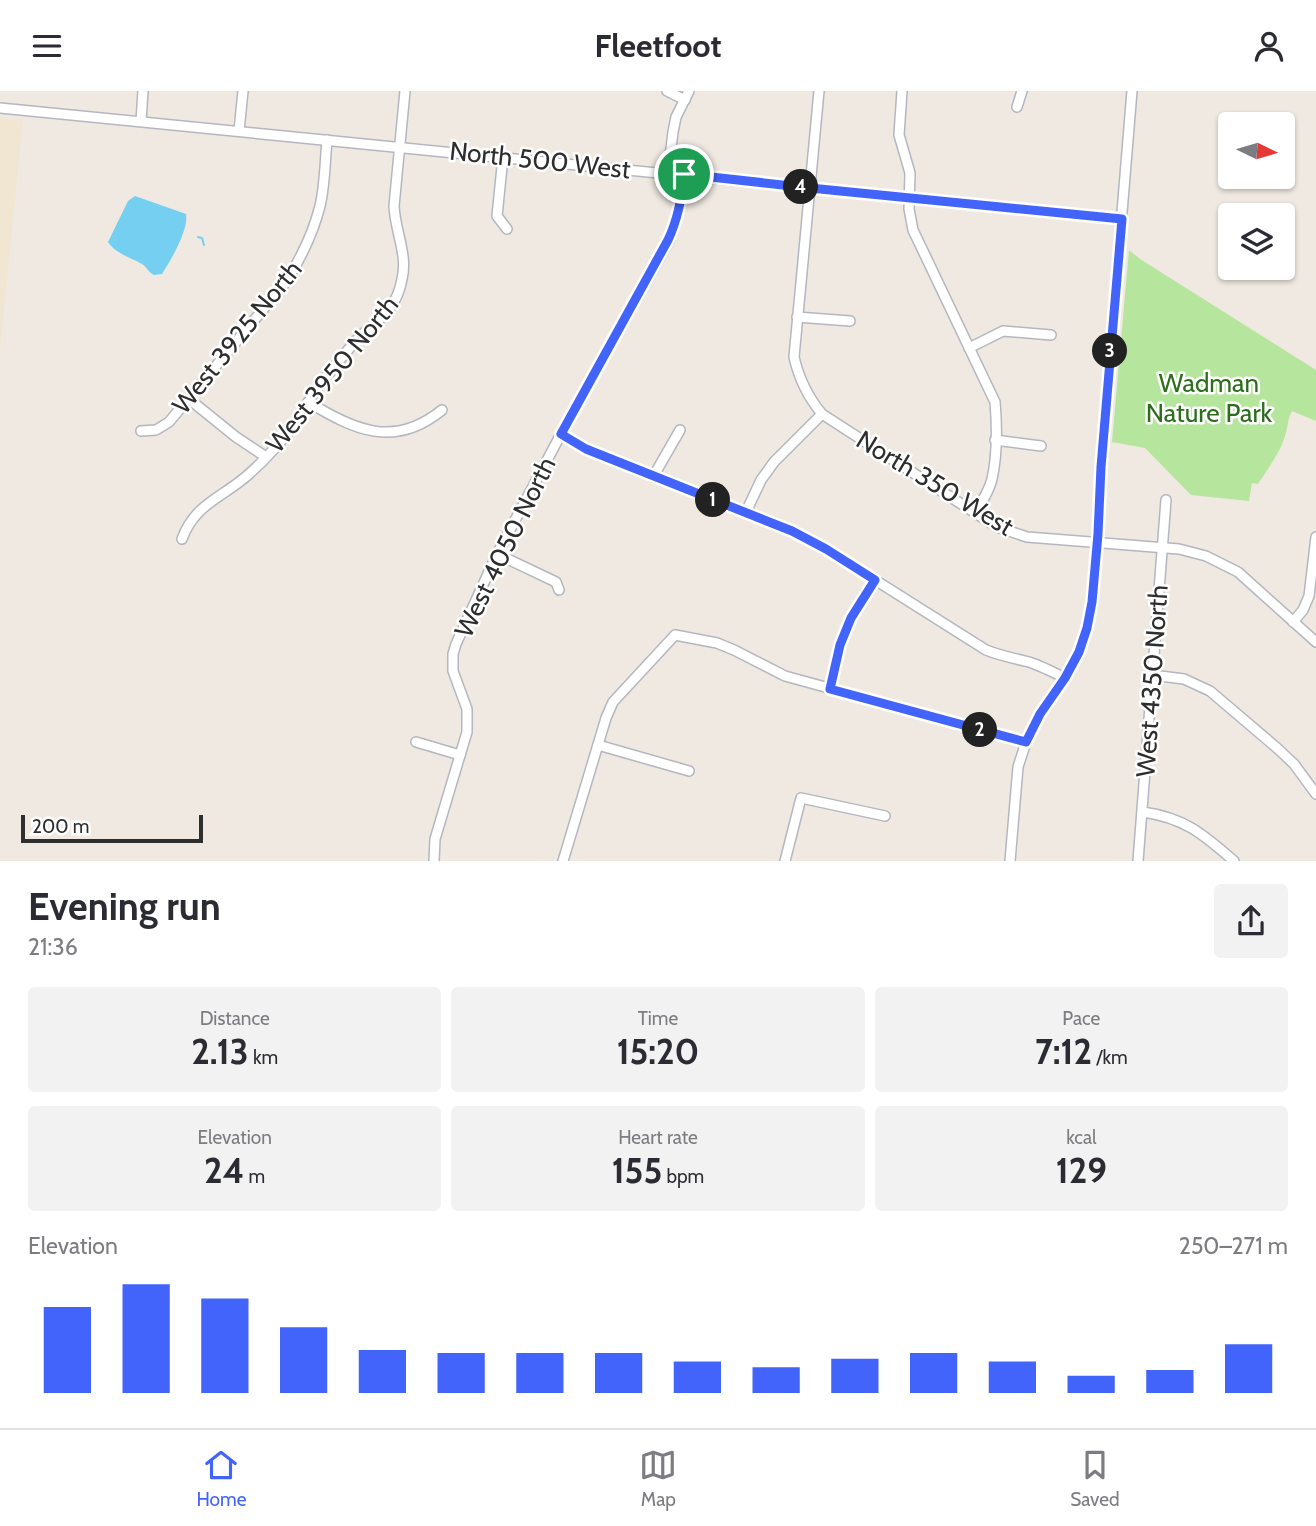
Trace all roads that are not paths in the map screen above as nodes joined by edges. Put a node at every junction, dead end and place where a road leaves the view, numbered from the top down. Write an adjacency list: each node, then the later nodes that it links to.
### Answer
1 (143, 91): 12 (street)
2 (243, 91): 13 (street)
3 (405, 91): 15 (street, West 3950 North)
4 (667, 91): 9 (street)
5 (819, 91): 19 (street)
6 (902, 91): 20 (street)
7 (1022, 91): 10 (street)
8 (1132, 91): 21 (street)
9 (687, 95): 17 (street)
10 (1017, 107)
11 (0, 108): 12 (street, North 500 West)
12 (141, 121): 13 (street, North 500 West)
13 (239, 131): 14 (street, North 500 West)
14 (327, 140): 15 (street, North 500 West); 27 (street, West 3925 North)
15 (399, 146): 16 (street, North 500 West); 28 (street, West 3950 North)
16 (503, 157): 17 (street, North 500 West); 22 (street)
17 (668, 173): 18 (street, North 500 West)
18 (684, 174): 19 (street, North 500 West); 33 (street, West 4050 North)
19 (810, 188): 20 (street, North 500 West); 23 (street)
20 (908, 198): 21 (street, North 500 West); 26 (street)
21 (1122, 219): 43 (street)
22 (507, 229)
23 (797, 317): 24 (street); 30 (street)
24 (849, 321)
25 (1051, 335): 26 (street)
26 (969, 348): 34 (street)
27 (189, 399): 32 (street, West 3925 North); 36 (street)
28 (308, 402): 29 (street); 36 (street, West 3950 North)
29 (442, 410)
30 (822, 414): 39 (street); 40 (street, North 350 West)
31 (680, 430): 37 (street)
32 (141, 431)
33 (561, 434): 37 (street); 45 (street, West 4050 North)
34 (995, 440): 35 (street); 40 (street)
35 (1041, 446)
36 (266, 457): 42 (street, West 3950 North)
37 (653, 477): 39 (street)
38 (1166, 500): 44 (street, West 4350 North)
39 (746, 512): 46 (street)
40 (975, 513): 43 (street, North 350 West)
41 (1316, 537): 48 (street)
42 (182, 539)
43 (1097, 543): 44 (street, North 350 West); 51 (street)
44 (1162, 548): 48 (street, North 350 West); 50 (street, West 4350 North)
45 (497, 554): 47 (street); 56 (street, West 4050 North)
46 (875, 580): 51 (street); 52 (street)
47 (559, 590)
48 (1293, 622): 49 (street, North 350 West)
49 (1316, 642)
50 (1152, 675): 58 (street); 59 (street, West 4350 North)
51 (1065, 678): 53 (street)
52 (830, 689): 53 (street); 55 (street)
53 (1026, 742): 64 (street)
54 (416, 743): 56 (street)
55 (598, 745): 57 (street); 62 (street)
56 (460, 755): 61 (street, West 4050 North)
57 (689, 771)
58 (1316, 794)
59 (1143, 812): 65 (street, West 4350 North); 66 (street)
60 (885, 816): 63 (street)
61 (434, 861)
62 (564, 861)
63 (785, 861)
64 (1010, 861)
65 (1138, 861)
66 (1234, 861)

